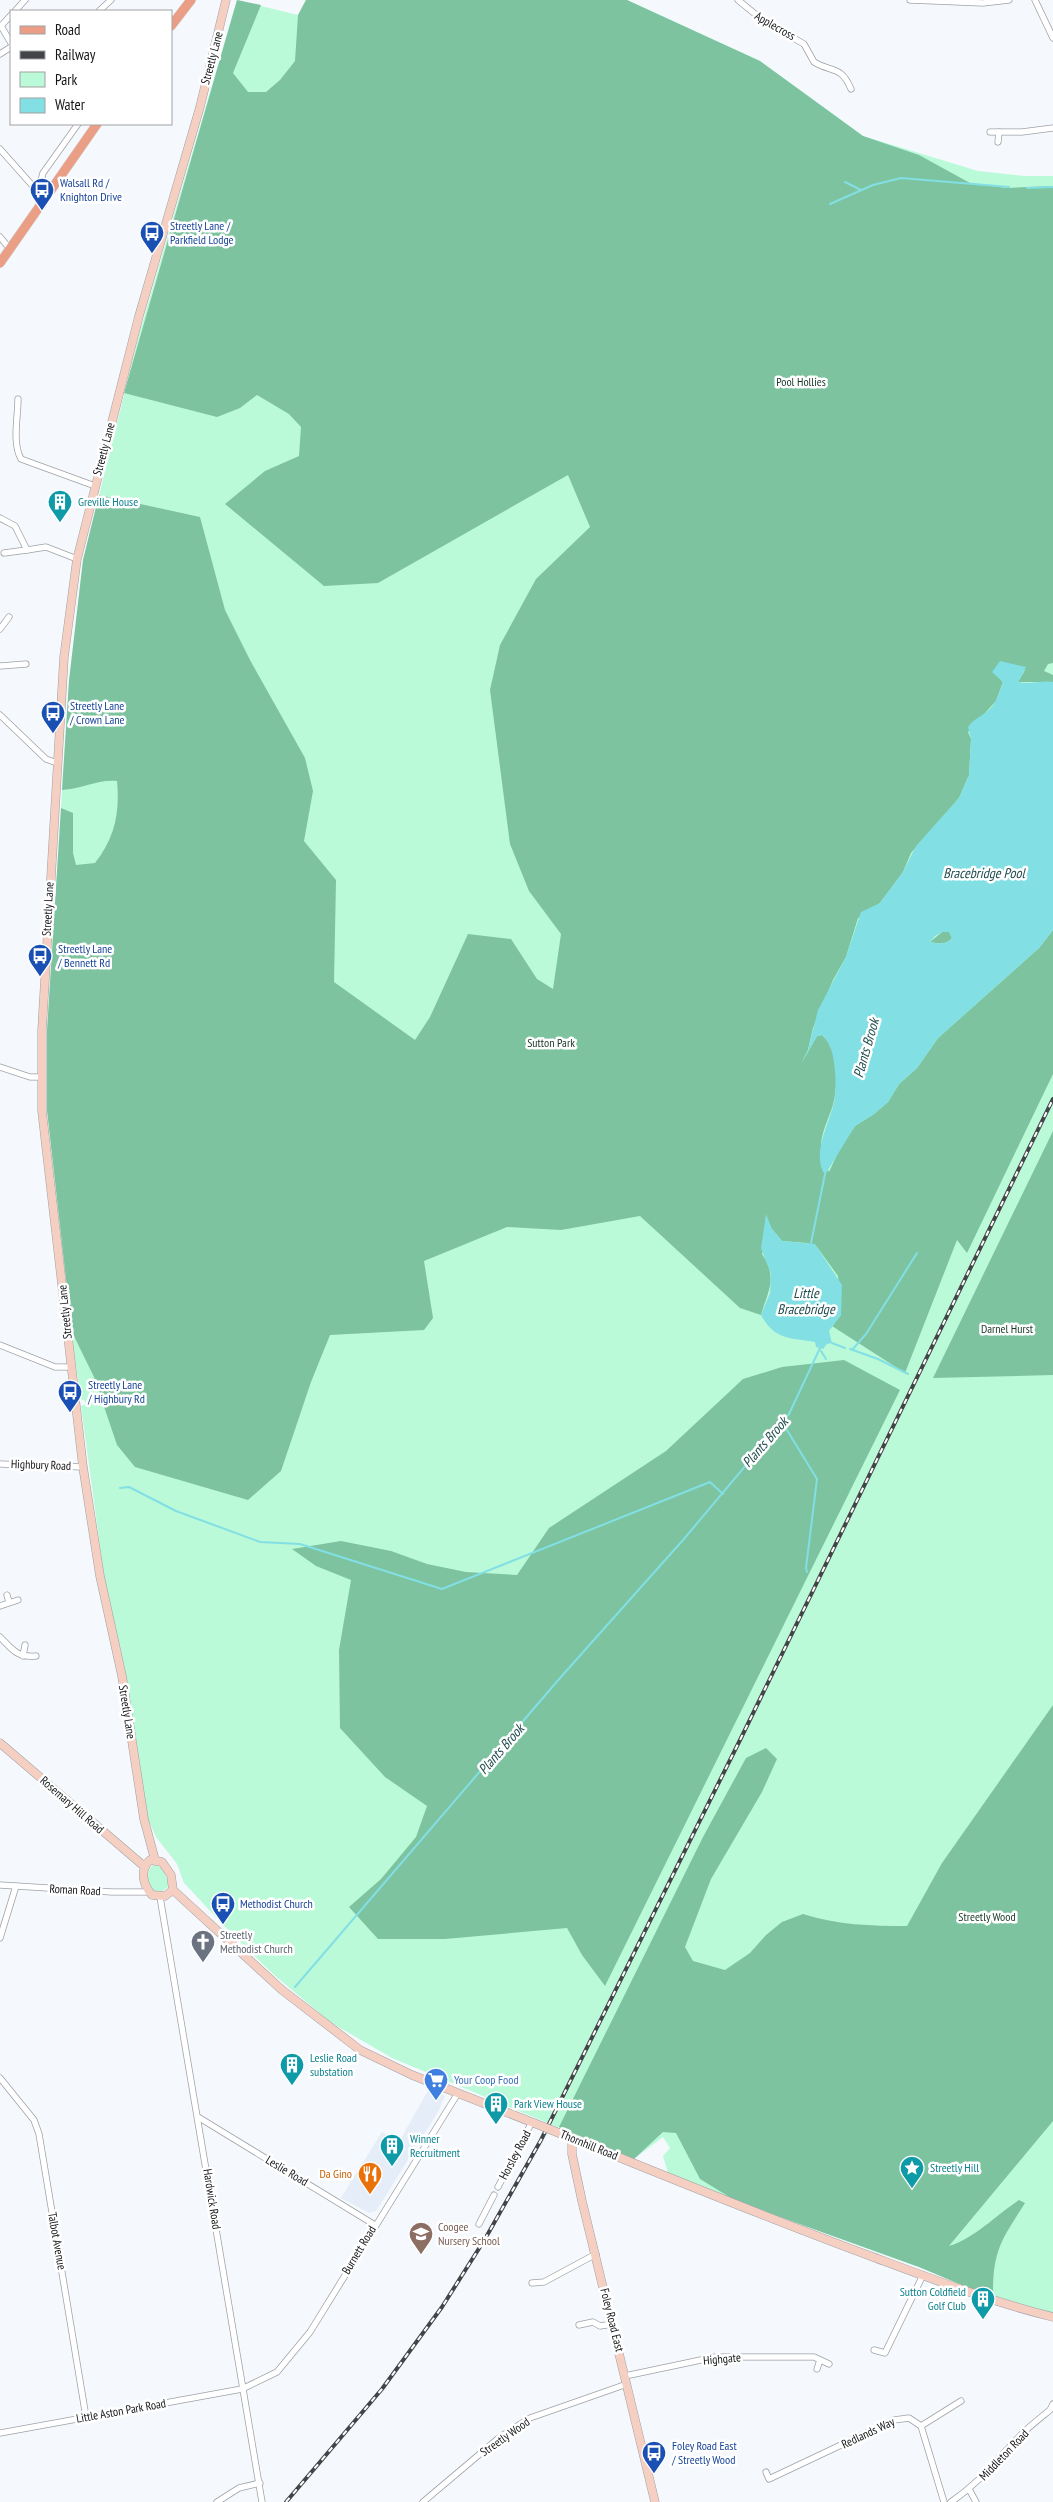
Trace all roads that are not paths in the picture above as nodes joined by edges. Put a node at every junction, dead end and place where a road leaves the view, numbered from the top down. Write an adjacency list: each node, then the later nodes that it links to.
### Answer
1 (25, 0): 9 (street)
2 (111, 0): 10 (street)
3 (191, 0): 12 (main road)
4 (226, 0): 30 (main road, Streetly Lane)
5 (738, 0): 17 (street, Applecross)
6 (910, 0): 7 (street)
7 (1009, 0)
8 (1035, 0): 13 (street)
9 (16, 10)
10 (100, 10)
11 (10, 16): 14 (street)
12 (172, 25)
13 (1053, 38)
14 (10, 43)
15 (10, 46): 16 (street)
16 (0, 54)
17 (852, 89)
18 (77, 125): 25 (street)
19 (96, 125): 25 (main road)
20 (1053, 128): 22 (street)
21 (990, 132): 22 (street)
22 (999, 132): 23 (street)
23 (998, 142)
24 (0, 149): 25 (street)
25 (41, 195): 27 (main road)
26 (0, 236): 27 (street)
27 (10, 249): 28 (main road)
28 (0, 263)
29 (18, 400): 30 (street)
30 (94, 486): 34 (main road, Streetly Lane)
31 (0, 518): 32 (street)
32 (28, 550): 33 (street); 34 (street)
33 (4, 553)
34 (78, 559): 40 (main road, Streetly Lane)
35 (9, 617): 36 (street)
36 (0, 629)
37 (26, 664): 38 (street)
38 (0, 666)
39 (0, 715): 40 (street)
40 (57, 763): 42 (main road, Streetly Lane)
41 (0, 1067): 42 (street)
42 (41, 1077): 44 (main road, Streetly Lane)
43 (0, 1345): 44 (street)
44 (71, 1367): 46 (main road, Streetly Lane)
45 (0, 1464): 46 (street, Highbury Road)
46 (83, 1467): 56 (main road, Streetly Lane)
47 (7, 1595): 49 (street)
48 (18, 1600): 49 (street)
49 (9, 1602): 50 (street)
50 (0, 1606)
51 (0, 1637): 53 (street)
52 (24, 1645): 53 (street)
53 (23, 1656): 54 (street)
54 (36, 1656)
55 (0, 1743): 57 (main road, Rosemary Hill Road)
56 (155, 1860): 57 (main road); 60 (main road)
57 (145, 1867): 61 (main road)
58 (0, 1885): 59 (street, Roman Road)
59 (16, 1886): 61 (street, Roman Road); 63 (street)
60 (173, 1890): 62 (main road); 67 (main road, Thornhill Road)
61 (149, 1892): 62 (main road)
62 (160, 1897): 68 (street, Hardwick Road)
63 (0, 1938)
64 (0, 2078): 65 (street, Talbot Avenue)
65 (7, 2086): 66 (street); 90 (street, Talbot Avenue)
66 (0, 2091)
67 (458, 2093): 69 (main road, Thornhill Road); 74 (street, Burnett Road)
68 (198, 2117): 74 (street, Leslie Road); 87 (street, Hardwick Road)
69 (532, 2122): 70 (main road, Thornhill Road, bridge); 71 (street, Horsley Road)
70 (572, 2138): 75 (main road, Foley Road East); 76 (main road, Thornhill Road)
71 (498, 2187)
72 (494, 2194): 73 (street, Horsley Road)
73 (479, 2224)
74 (375, 2225): 87 (street, Burnett Road)
75 (596, 2254): 77 (street); 80 (main road, Foley Road East)
76 (923, 2275): 78 (main road, Thornhill Road); 82 (street)
77 (532, 2283)
78 (1050, 2316): 79 (street)
79 (1053, 2323)
80 (613, 2324): 81 (street); 86 (main road, Foley Road East)
81 (579, 2325)
82 (874, 2350)
83 (820, 2360): 84 (street, Highgate); 85 (street); 86 (street, Highgate)
84 (829, 2364)
85 (817, 2369)
86 (626, 2380): 100 (street, Streetly Wood); 101 (main road, Foley Road East)
87 (242, 2390): 90 (street, Little Aston Park Road); 95 (street, Hardwick Road)
88 (961, 2401): 91 (street)
89 (1053, 2404): 97 (street, Middleton Road)
90 (86, 2416): 92 (street, Little Aston Park Road)
91 (921, 2426): 94 (street, Redlands Way); 102 (street)
92 (0, 2433)
93 (766, 2472): 94 (street)
94 (769, 2479): 96 (street)
95 (260, 2482): 98 (street); 99 (street, Hardwick Road)
96 (773, 2486)
97 (969, 2490): 103 (street, Middleton Road); 104 (street)
98 (217, 2502)
99 (262, 2502)
100 (423, 2502)
101 (655, 2502)
102 (944, 2502)
103 (951, 2502)
104 (976, 2502)

